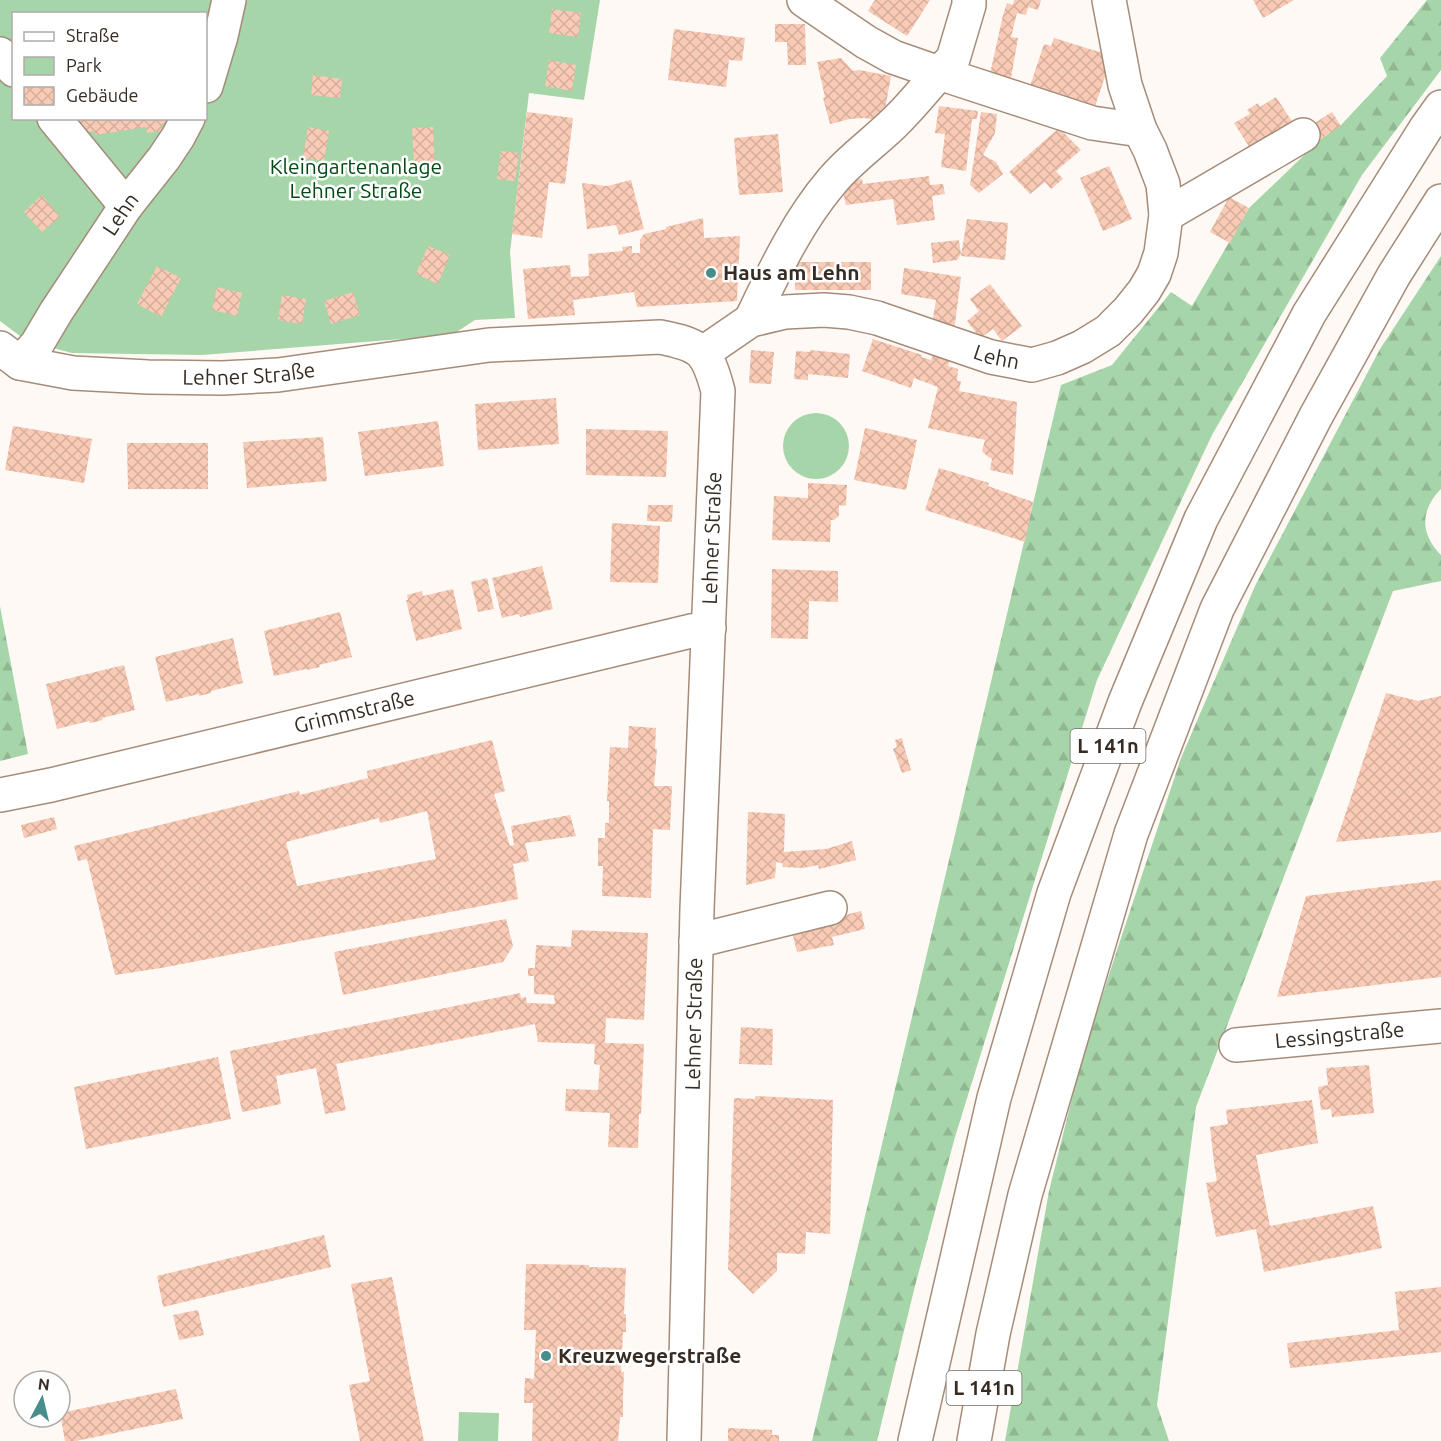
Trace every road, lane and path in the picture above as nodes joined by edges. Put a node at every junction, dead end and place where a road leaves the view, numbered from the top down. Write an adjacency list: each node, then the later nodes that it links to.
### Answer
1 (229, 0): 8 (main road)
2 (804, 0): 7 (main road)
3 (969, 0): 7 (main road, Lehn)
4 (1109, 0): 12 (main road, Lehn)
5 (0, 54): 6 (main road)
6 (12, 68)
7 (939, 74): 12 (main road); 17 (main road, Lehn)
8 (207, 83)
9 (1441, 107): 27 (main road, L 141n)
10 (56, 120): 15 (main road)
11 (187, 120): 15 (main road, Lehn)
12 (1140, 130): 16 (main road, Lehn)
13 (1303, 135): 16 (main road)
14 (1441, 201): 28 (main road, L 141n)
15 (126, 206): 19 (main road, Lehn)
16 (1166, 215): 17 (main road, Lehn)
17 (751, 320): 18 (main road, Lehn)
18 (703, 353): 19 (main road, Lehner Straße); 20 (main road, Lehner Straße)
19 (10, 355)
20 (709, 628): 21 (main road, Grimmstraße); 23 (main road, Lehner Straße)
21 (0, 795)
22 (830, 908): 23 (main road)
23 (696, 941): 26 (main road, Lehner Straße)
24 (1441, 1026): 25 (main road, Lessingstraße)
25 (1236, 1045)
26 (684, 1441)
27 (915, 1441)
28 (974, 1441)

